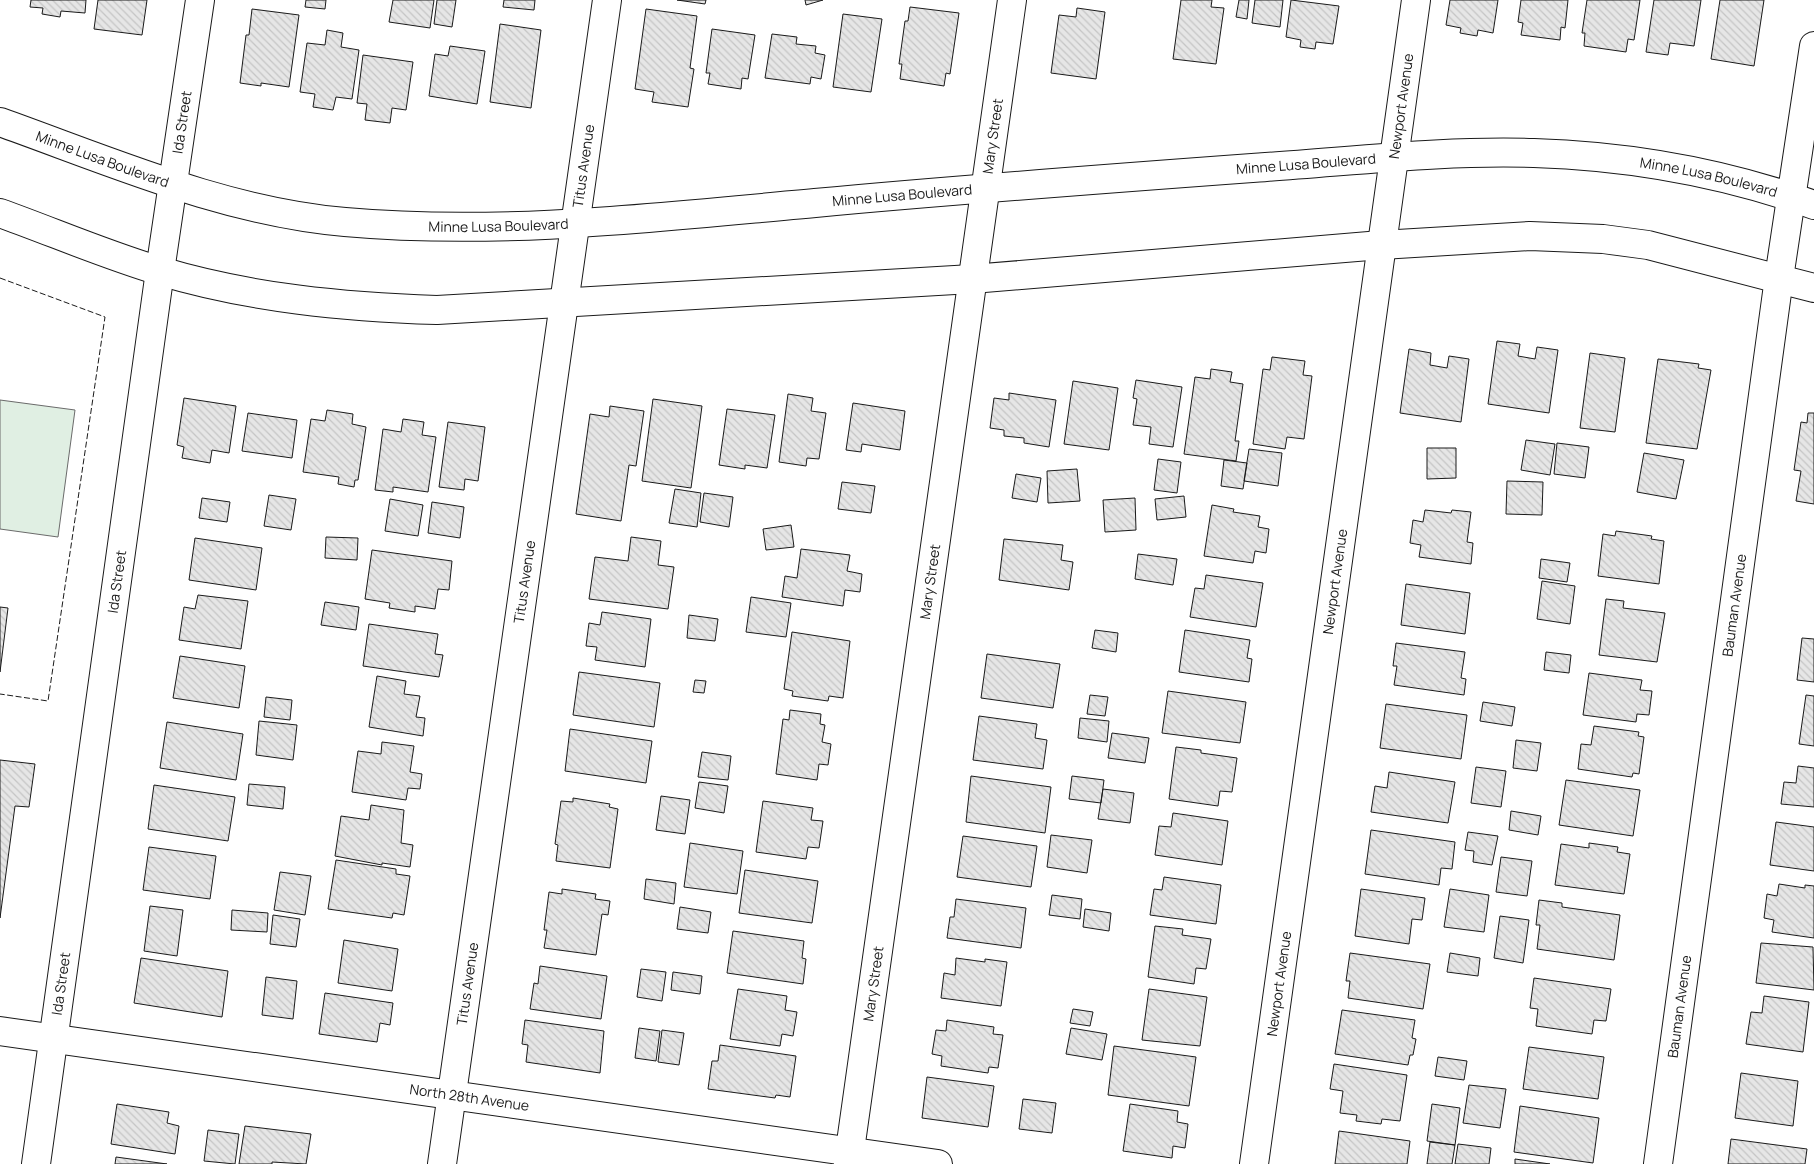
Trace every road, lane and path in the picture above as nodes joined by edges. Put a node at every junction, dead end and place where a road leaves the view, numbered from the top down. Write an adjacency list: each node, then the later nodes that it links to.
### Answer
1 (200, 0): 8 (street, Ida Street)
2 (607, 0): 12 (street, Titus Avenue)
3 (1012, 0): 9 (street, Mary Street)
4 (1416, 0): 7 (street, Newport Avenue)
5 (1814, 46): 10 (street, Bauman Avenue)
6 (0, 122): 8 (street, Minne Lusa Boulevard)
7 (1394, 158): 9 (street, Minne Lusa Boulevard); 10 (street, Minne Lusa Boulevard); 13 (street, Newport Avenue)
8 (174, 184): 12 (street, Minne Lusa Boulevard); 14 (street, Ida Street)
9 (986, 187): 12 (street, Minne Lusa Boulevard); 16 (street, Mary Street)
10 (1803, 202): 15 (street, Bauman Avenue)
11 (0, 213): 14 (street)
12 (575, 225): 18 (street, Titus Avenue)
13 (1381, 245): 15 (street); 16 (street); 26 (street, Newport Avenue)
14 (160, 271): 18 (street); 20 (street, Ida Street)
15 (1779, 278): 17 (street); 27 (street, Bauman Avenue)
16 (972, 279): 18 (street); 22 (street, Mary Street)
17 (1814, 288)
18 (563, 302): 21 (street, Titus Avenue)
19 (0, 1031): 20 (street, North 28th Avenue)
20 (53, 1039): 21 (street, North 28th Avenue); 23 (street, Ida Street)
21 (452, 1095): 22 (street, North 28th Avenue); 24 (street, Titus Avenue)
22 (849, 1158): 25 (street, North 28th Avenue)
23 (36, 1164)
24 (442, 1164)
25 (938, 1164)
26 (1254, 1164)
27 (1658, 1164)

